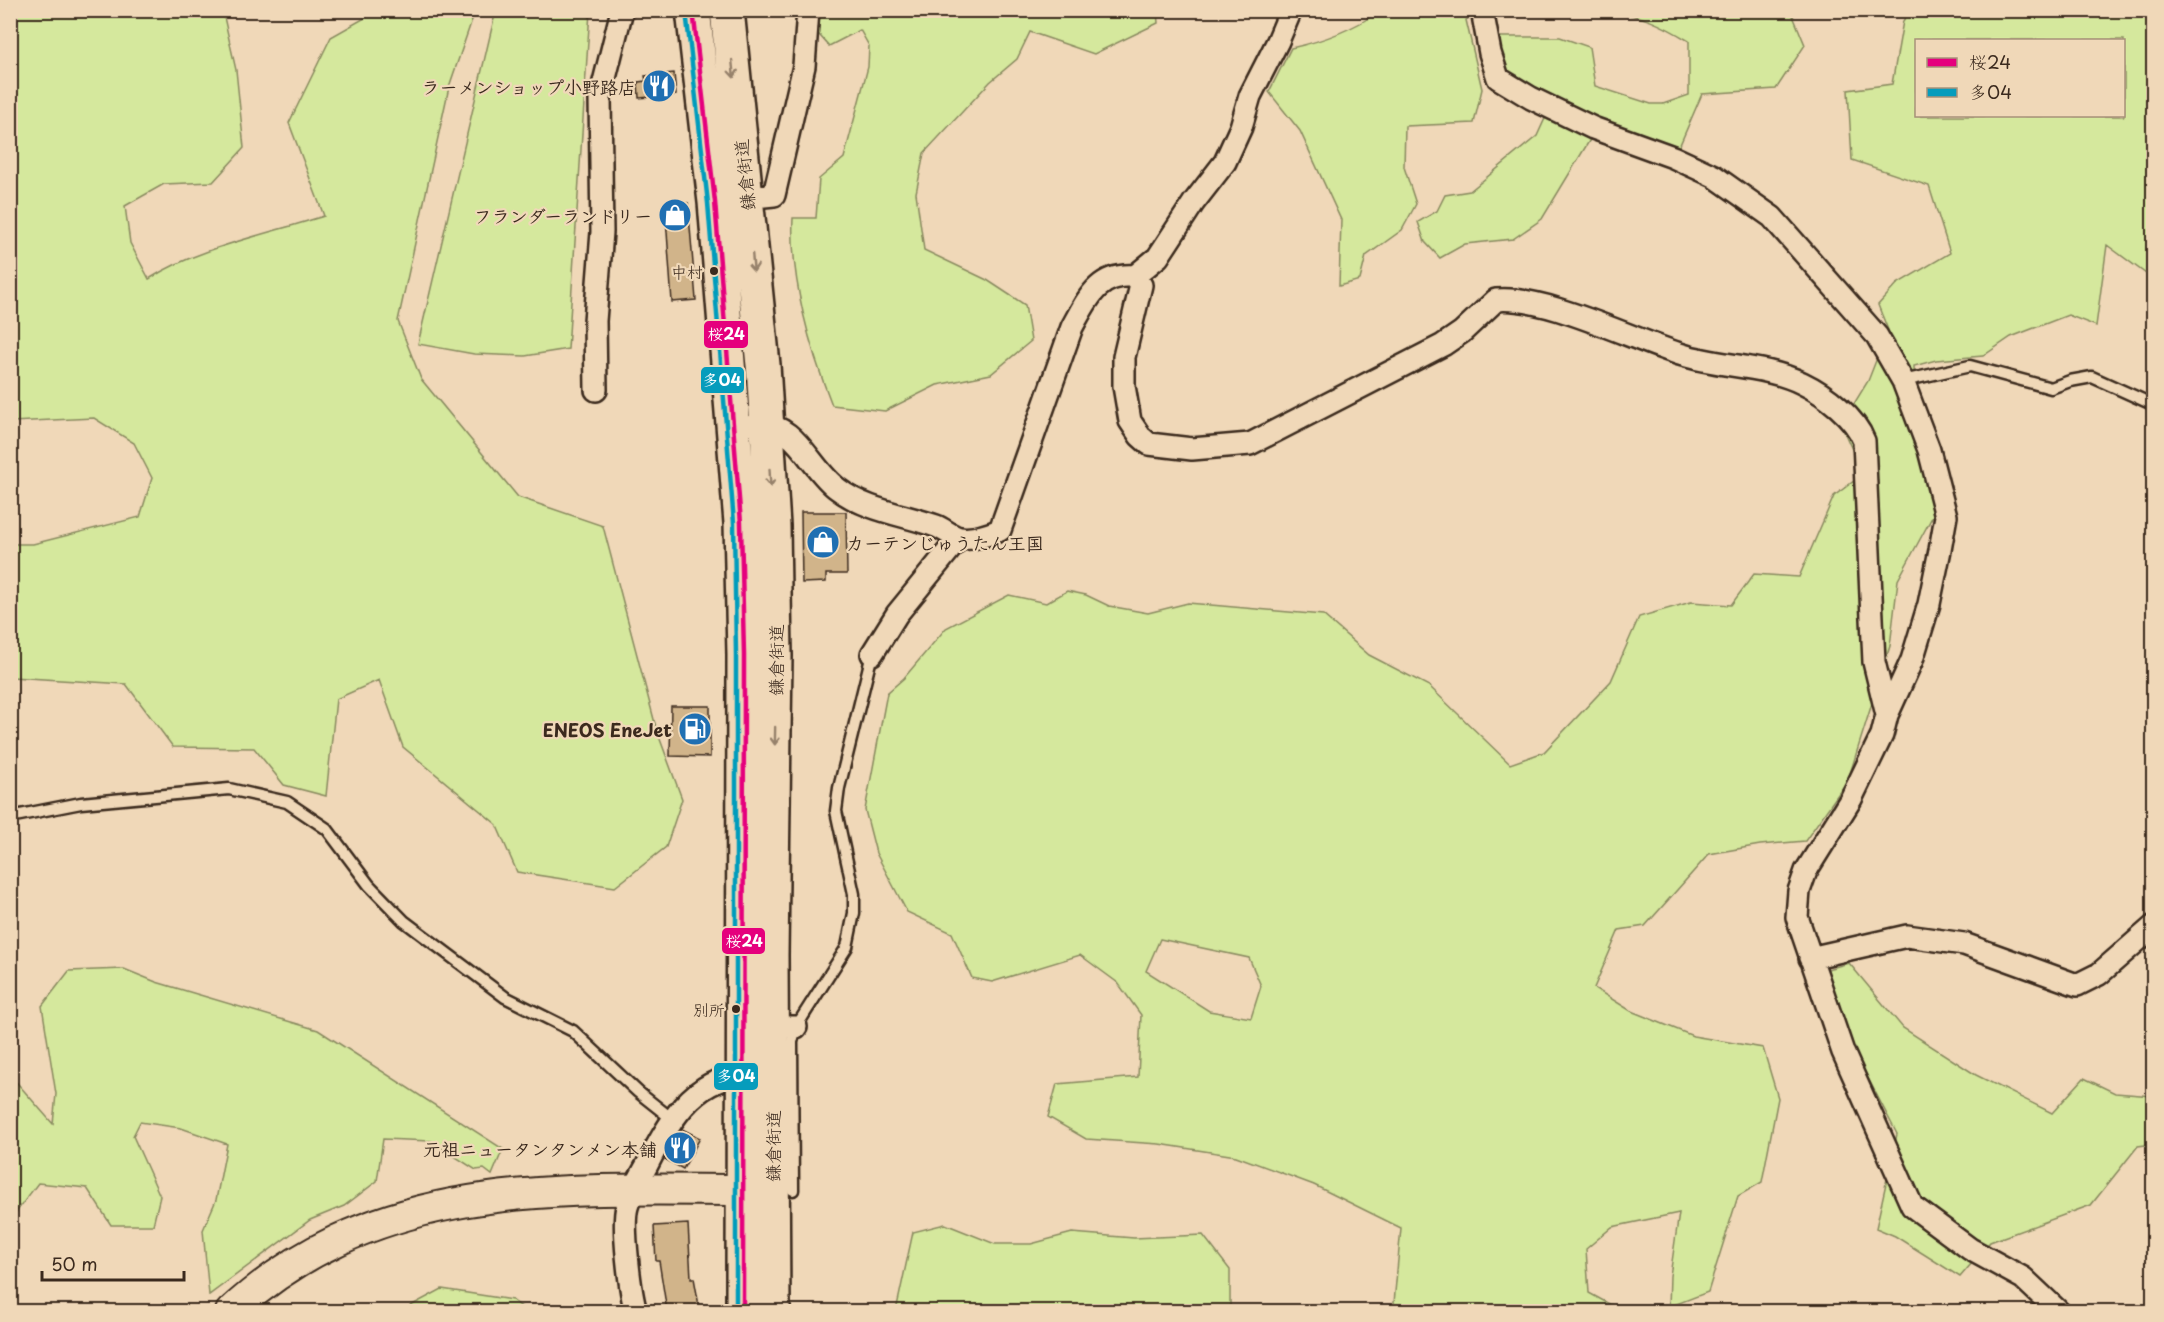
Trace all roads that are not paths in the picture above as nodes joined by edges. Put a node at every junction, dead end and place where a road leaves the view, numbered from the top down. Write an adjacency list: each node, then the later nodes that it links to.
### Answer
1 (622, 10): 11 (street)
2 (693, 10): 8 (main road, 鎌倉街道)
3 (727, 10): 7 (main road, 鎌倉街道, one-way to 7)
4 (808, 10): 7 (street)
5 (1291, 10): 9 (street)
6 (1482, 10): 10 (street)
7 (747, 198): 8 (street); 13 (main road, 鎌倉街道, one-way to 13)
8 (715, 202): 14 (main road, 鎌倉街道)
9 (1136, 276): 15 (street); 17 (street)
10 (1903, 381): 12 (lane); 17 (street)
11 (596, 390)
12 (2154, 405)
13 (768, 424): 14 (street); 15 (street); 21 (main road, 鎌倉街道, one-way to 21)
14 (734, 425): 22 (main road, 鎌倉街道)
15 (959, 538): 16 (street)
16 (872, 654): 21 (lane)
17 (1887, 715): 20 (street)
18 (10, 817): 23 (lane)
19 (2154, 926): 20 (street)
20 (1810, 958): 30 (street)
21 (784, 1027): 24 (main road, 鎌倉街道)
22 (742, 1076): 23 (street); 24 (main road, 鎌倉街道)
23 (672, 1119): 25 (street)
24 (769, 1190): 25 (street); 28 (main road, 鎌倉街道); 29 (main road, 鎌倉街道)
25 (634, 1191): 26 (street); 27 (street)
26 (231, 1311)
27 (636, 1311)
28 (743, 1311)
29 (773, 1311)
30 (2060, 1311)

